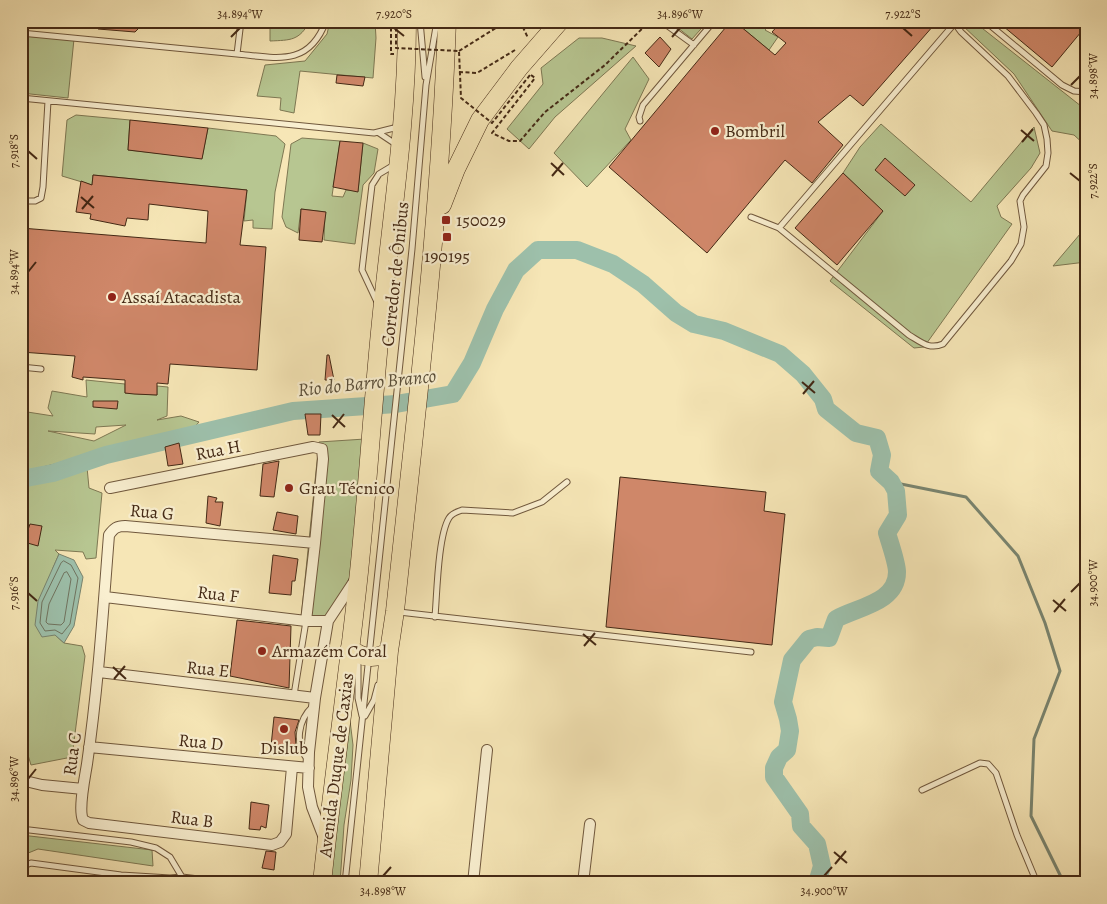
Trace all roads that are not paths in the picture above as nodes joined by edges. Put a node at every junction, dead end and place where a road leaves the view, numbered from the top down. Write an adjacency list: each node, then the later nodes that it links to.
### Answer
1 (242, 21): 15 (lane)
2 (326, 21): 15 (lane)
3 (407, 21): 21 (highway, Avenida Duque de Caxias)
4 (420, 21): 16 (lane, Corredor de Ônibus)
5 (437, 21): 16 (lane, Corredor de Ônibus)
6 (447, 21): 26 (highway)
7 (657, 21): 11 (lane)
8 (714, 21): 14 (lane)
9 (985, 21): 17 (lane)
10 (565, 22): 26 (highway)
11 (665, 23): 14 (lane)
12 (953, 23): 27 (lane); 27 (lane)
13 (21, 33): 15 (lane)
14 (694, 45): 20 (lane)
15 (238, 54)
16 (426, 85): 40 (lane, Corredor de Ônibus)
17 (1086, 92)
18 (21, 98): 19 (lane)
19 (48, 101): 22 (lane); 24 (lane)
20 (640, 121)
21 (402, 126): 22 (lane); 23 (highway, Avenida Duque de Caxias)
22 (379, 133): 23 (lane)
23 (399, 155): 28 (highway, Avenida Duque de Caxias); 28 (lane)
24 (21, 201)
25 (751, 218): 27 (lane)
26 (436, 222): 36 (highway)
27 (779, 228)
28 (382, 311): 34 (highway, Avenida Duque de Caxias)
29 (21, 367): 30 (lane)
30 (41, 369)
31 (568, 482): 37 (lane)
32 (110, 488): 33 (street, Rua H)
33 (316, 544): 35 (street, Rua G); 38 (street)
34 (359, 575): 39 (street); 40 (highway, Avenida Duque de Caxias)
35 (105, 597): 38 (street, Rua F); 43 (street, Rua G)
36 (395, 611): 37 (lane); 41 (highway)
37 (435, 616): 42 (lane)
38 (306, 621): 39 (street, Rua F); 45 (lane)
39 (328, 621): 46 (street)
40 (359, 647): 41 (highway); 47 (lane, Corredor de Ônibus); 47 (lane); 58 (highway, Avenida Duque de Caxias)
41 (389, 651): 47 (lane); 65 (highway)
42 (751, 652)
43 (99, 672): 44 (street, Rua G); 45 (street, Rua E)
44 (98, 685): 48 (street, Rua C)
45 (294, 694): 46 (street, Rua E)
46 (314, 702): 50 (street)
47 (363, 719): 64 (lane, Corredor de Ônibus)
48 (89, 747): 51 (street, Rua D); 53 (street, Rua C)
49 (487, 750): 66 (street)
50 (309, 764): 51 (street, Rua D); 58 (street)
51 (292, 767): 55 (street, Rua B)
52 (21, 780): 53 (street)
53 (83, 789): 55 (street, Rua C)
54 (922, 790): 68 (lane)
55 (89, 823)
56 (590, 824): 67 (street)
57 (21, 829): 60 (lane)
58 (326, 844): 63 (highway, Avenida Duque de Caxias)
59 (21, 868): 61 (lane)
60 (182, 877): 61 (lane); 62 (lane)
61 (170, 880)
62 (232, 883)
63 (322, 883)
64 (345, 883)
65 (368, 883)
66 (473, 883)
67 (583, 883)
68 (1037, 883)

